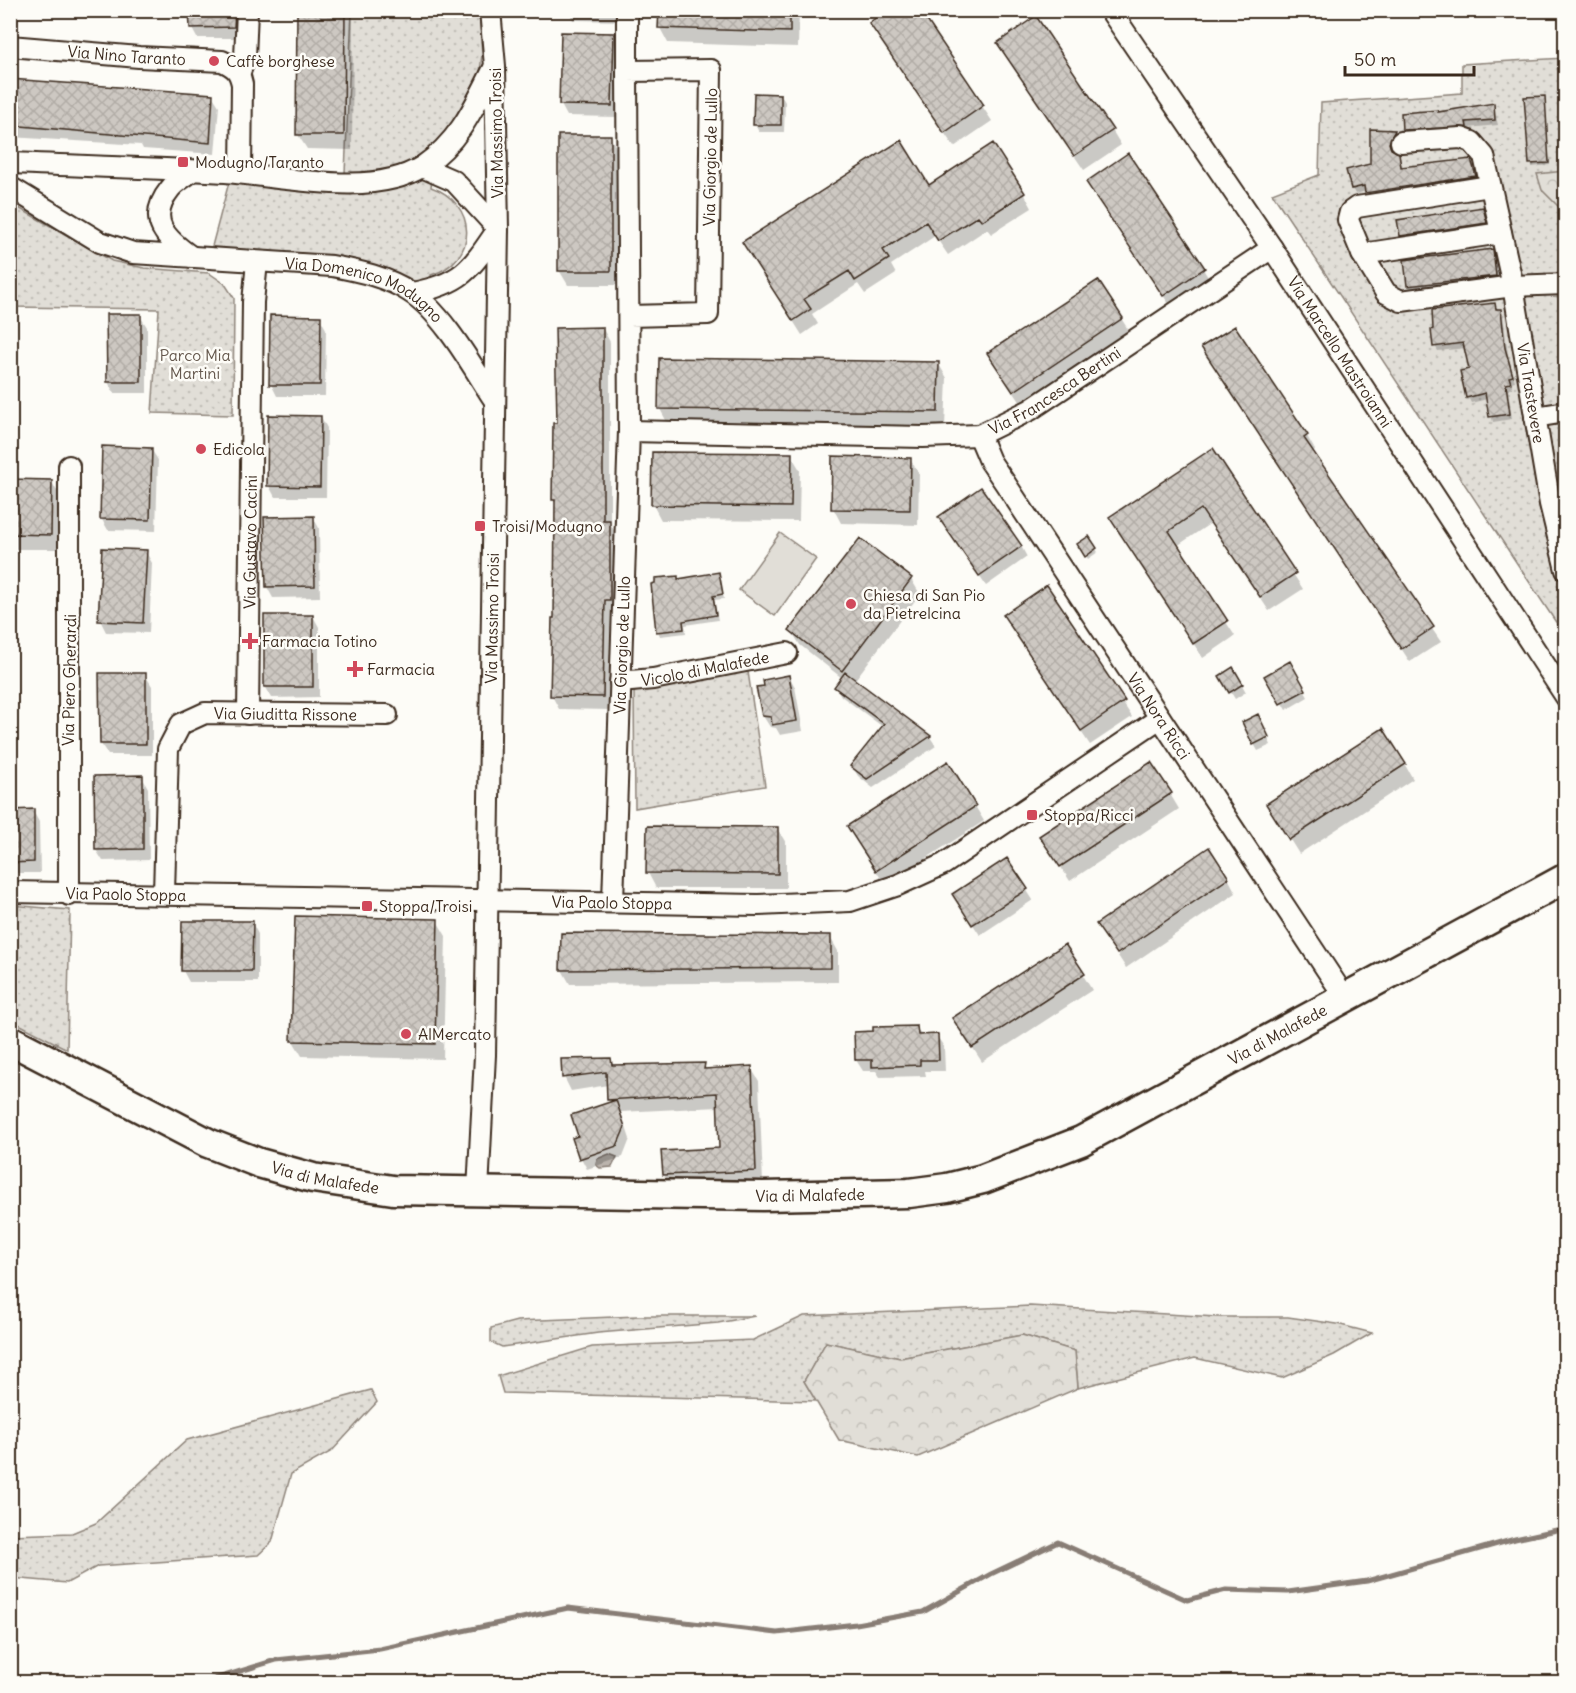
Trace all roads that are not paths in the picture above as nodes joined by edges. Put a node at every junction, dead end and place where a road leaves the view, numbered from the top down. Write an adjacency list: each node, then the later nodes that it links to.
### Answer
1 (247, 10): 8 (street)
2 (490, 10): 6 (street, Via Massimo Troisi)
3 (627, 10): 7 (street)
4 (1110, 10): 18 (street, Via Marcello Mastroianni)
5 (10, 46): 8 (street, Via Nino Taranto)
6 (495, 66): 11 (street); 16 (street, Via Massimo Troisi)
7 (627, 71): 25 (street, Via Giorgio de Lullo); 25 (street, Via Giorgio de Lullo)
8 (240, 72): 13 (street)
9 (1401, 142): 14 (street, Via Trastevere)
10 (10, 163): 12 (street)
11 (422, 166): 13 (street); 16 (street)
12 (192, 171): 13 (street); 20 (street)
13 (241, 173)
14 (1490, 186): 17 (street, Via Trastevere); 19 (street)
15 (10, 187): 20 (street, Via Domenico Modugno)
16 (498, 230): 24 (street); 26 (street, Via Massimo Troisi)
17 (1501, 233): 19 (street); 23 (street, Via Trastevere)
18 (1272, 248): 30 (street, Via Francesca Bertini); 35 (street, Via Marcello Mastroianni)
19 (1362, 254): 23 (street)
20 (192, 257): 21 (street, Via Domenico Modugno)
21 (257, 262): 24 (street, Via Domenico Modugno); 36 (street, Via Gustavo Cacini)
22 (1566, 284): 23 (street)
23 (1513, 286): 28 (street, Via Trastevere)
24 (412, 293): 26 (street, Via Domenico Modugno)
25 (629, 316): 29 (street, Via Giorgio de Lullo)
26 (493, 398): 43 (street, Via Massimo Troisi)
27 (1566, 412): 28 (street)
28 (1535, 417): 32 (street, Via Trastevere)
29 (629, 431): 30 (street, Via Francesca Bertini); 34 (street, Via Giorgio de Lullo)
30 (979, 435): 38 (street, Via Nora Ricci)
31 (69, 466): 42 (street, Via Piero Gherardi)
32 (1566, 570)
33 (787, 653): 34 (street, Vicolo di Malafede)
34 (620, 682): 44 (street, Via Giorgio de Lullo)
35 (1566, 697)
36 (248, 714): 37 (street, Via Giuditta Rissone); 41 (street, Via Giuditta Rissone)
37 (387, 715)
38 (1160, 718): 44 (street, Via Paolo Stoppa); 45 (street, Via Nora Ricci)
39 (1566, 878): 45 (street, Via di Malafede)
40 (10, 892): 42 (street, Via Paolo Stoppa)
41 (164, 893): 42 (street, Via Paolo Stoppa); 43 (street, Via Paolo Stoppa)
42 (69, 895)
43 (487, 900): 44 (street, Via Paolo Stoppa); 47 (street, Via Massimo Troisi)
44 (613, 901)
45 (1344, 996): 47 (street, Via di Malafede)
46 (10, 1040): 47 (street, Via di Malafede)
47 (478, 1191)

